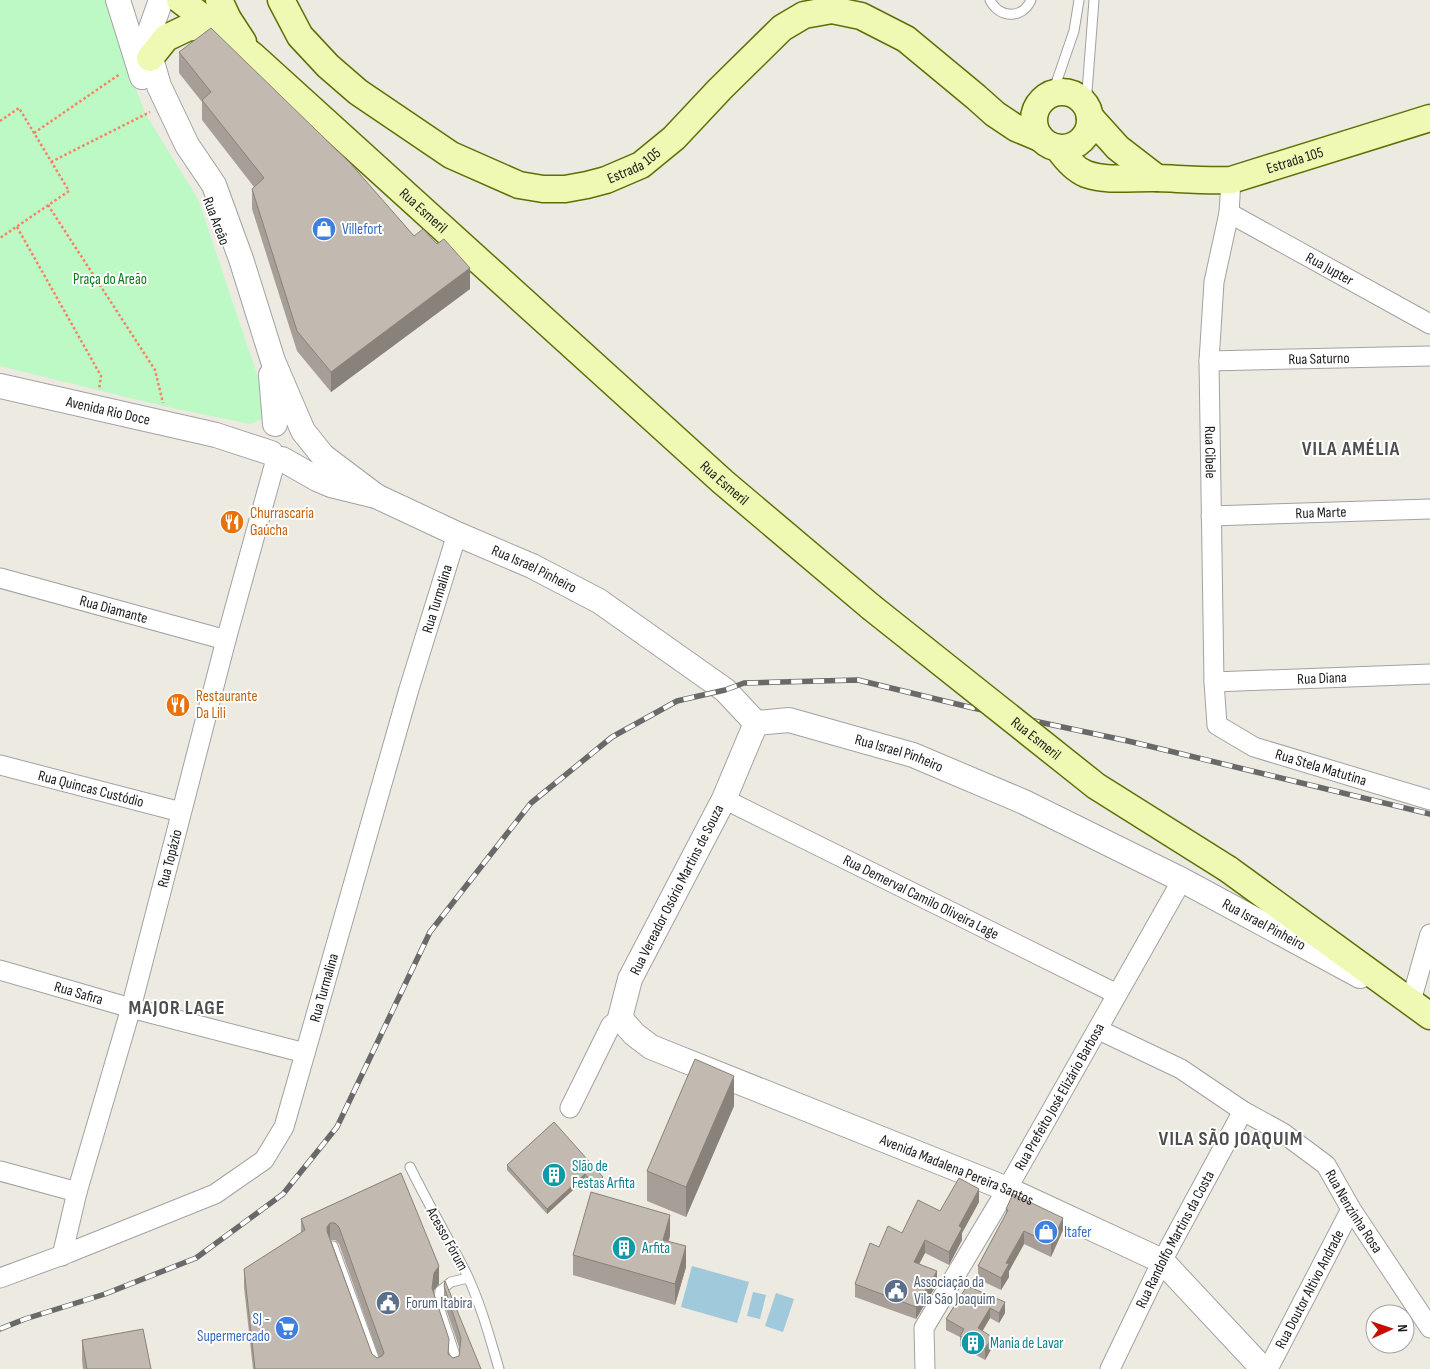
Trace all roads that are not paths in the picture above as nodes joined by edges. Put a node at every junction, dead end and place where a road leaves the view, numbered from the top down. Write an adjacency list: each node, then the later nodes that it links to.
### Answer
1 (118, 0): 12 (street, Rua Areão)
2 (160, 0): 12 (street)
3 (180, 0): 10 (main road)
4 (219, 0): 11 (main road)
5 (280, 0): 14 (main road, Estrada 105)
6 (990, 0): 7 (lane)
7 (1031, 0)
8 (1079, 0): 13 (lane)
9 (1094, 0): 15 (lane)
10 (211, 24): 11 (main road); 12 (main road)
11 (252, 55): 48 (main road, Rua Esmeril, bridge)
12 (144, 61): 25 (street, Rua Areão); 26 (street, Rua Areão)
13 (1047, 96): 14 (main road, Estrada 105); 15 (main road); 17 (main road)
14 (976, 97): 17 (main road, Estrada 105)
15 (1088, 111): 17 (main road); 18 (main road)
16 (1430, 118): 19 (main road, Estrada 105)
17 (1049, 143): 18 (main road, Estrada 105)
18 (1157, 178): 19 (main road, Estrada 105)
19 (1231, 180): 20 (street, Rua Cibele)
20 (1229, 213): 21 (street, Rua Jupter); 23 (street, Rua Cibele)
21 (1430, 324)
22 (1430, 356): 23 (street, Rua Saturno)
23 (1209, 361): 31 (street, Rua Cibele)
24 (0, 386): 27 (street, Avenida Rio Doce)
25 (273, 426): 26 (street); 27 (street, Avenida Rio Doce); 28 (street)
26 (303, 431): 28 (street); 29 (street, Rua Israel Pinheiro)
27 (216, 435): 28 (street, Avenida Rio Doce)
28 (277, 457): 29 (street, Rua Israel Pinheiro); 34 (street, Rua Topázio)
29 (376, 496): 32 (street, Rua Israel Pinheiro)
30 (1430, 509): 31 (street, Rua Marte)
31 (1211, 516): 36 (street, Rua Cibele)
32 (457, 534): 37 (street, Rua Israel Pinheiro); 51 (street, Rua Turmalina)
33 (0, 578): 34 (street, Rua Diamante)
34 (226, 640): 42 (street, Rua Topázio)
35 (1430, 674): 36 (street, Rua Diana)
36 (1214, 682): 38 (street, Rua Cibele)
37 (756, 723): 40 (street, Rua Vereador Osório Martins de Souza); 43 (street, Rua Israel Pinheiro)
38 (1217, 725): 41 (street, Rua Stela Matutina)
39 (0, 765): 42 (street, Rua Quincas Custódio)
40 (724, 798): 46 (street, Rua Demerval Camilo Oliveira Lage); 49 (street, Rua Vereador Osório Martins de Souza)
41 (1430, 800)
42 (181, 812): 47 (street, Rua Topázio)
43 (1182, 880): 46 (street, Rua Prefeito José Elizário Barbosa); 48 (street, Rua Israel Pinheiro)
44 (1430, 934): 48 (street)
45 (0, 970): 47 (street, Rua Safira)
46 (1118, 994): 50 (street, Rua Prefeito José Elizário Barbosa)
47 (131, 1008): 51 (street, Rua Safira); 57 (street, Rua Topázio)
48 (1421, 1009)
49 (620, 1018): 52 (street, Rua Vereador Osório Martins de Souza); 56 (street, Avenida Madalena Pereira Santos)
50 (1099, 1030): 53 (street, Rua Nenzinha Rosa); 56 (street, Rua Prefeito José Elizário Barbosa)
51 (305, 1053): 60 (street, Rua Turmalina)
52 (570, 1108)
53 (1243, 1111): 58 (street, Rua Nenzinha Rosa); 61 (street, Rua Randolfo Martins da Costa)
54 (410, 1167): 63 (lane, Acesso Fórum)
55 (0, 1171): 57 (street)
56 (1007, 1189): 61 (street, Avenida Madalena Pereira Santos); 68 (street, Rua Prefeito José Elizário Barbosa)
57 (77, 1192): 60 (street, Rua Topázio)
58 (1351, 1209): 64 (street, Rua Nenzinha Rosa); 71 (street, Rua Doutor Altivo Andrade)
59 (333, 1246): 65 (lane)
60 (65, 1255): 62 (street, Rua Turmalina)
61 (1162, 1261): 69 (street, Rua Randolfo Martins da Costa); 70 (street, Avenida Madalena Pereira Santos)
62 (0, 1278)
63 (468, 1278): 66 (lane); 67 (lane, Acesso Fórum)
64 (1430, 1328)
65 (378, 1369)
66 (454, 1369)
67 (500, 1369)
68 (925, 1369)
69 (1110, 1369)
70 (1263, 1369)
71 (1268, 1369)

